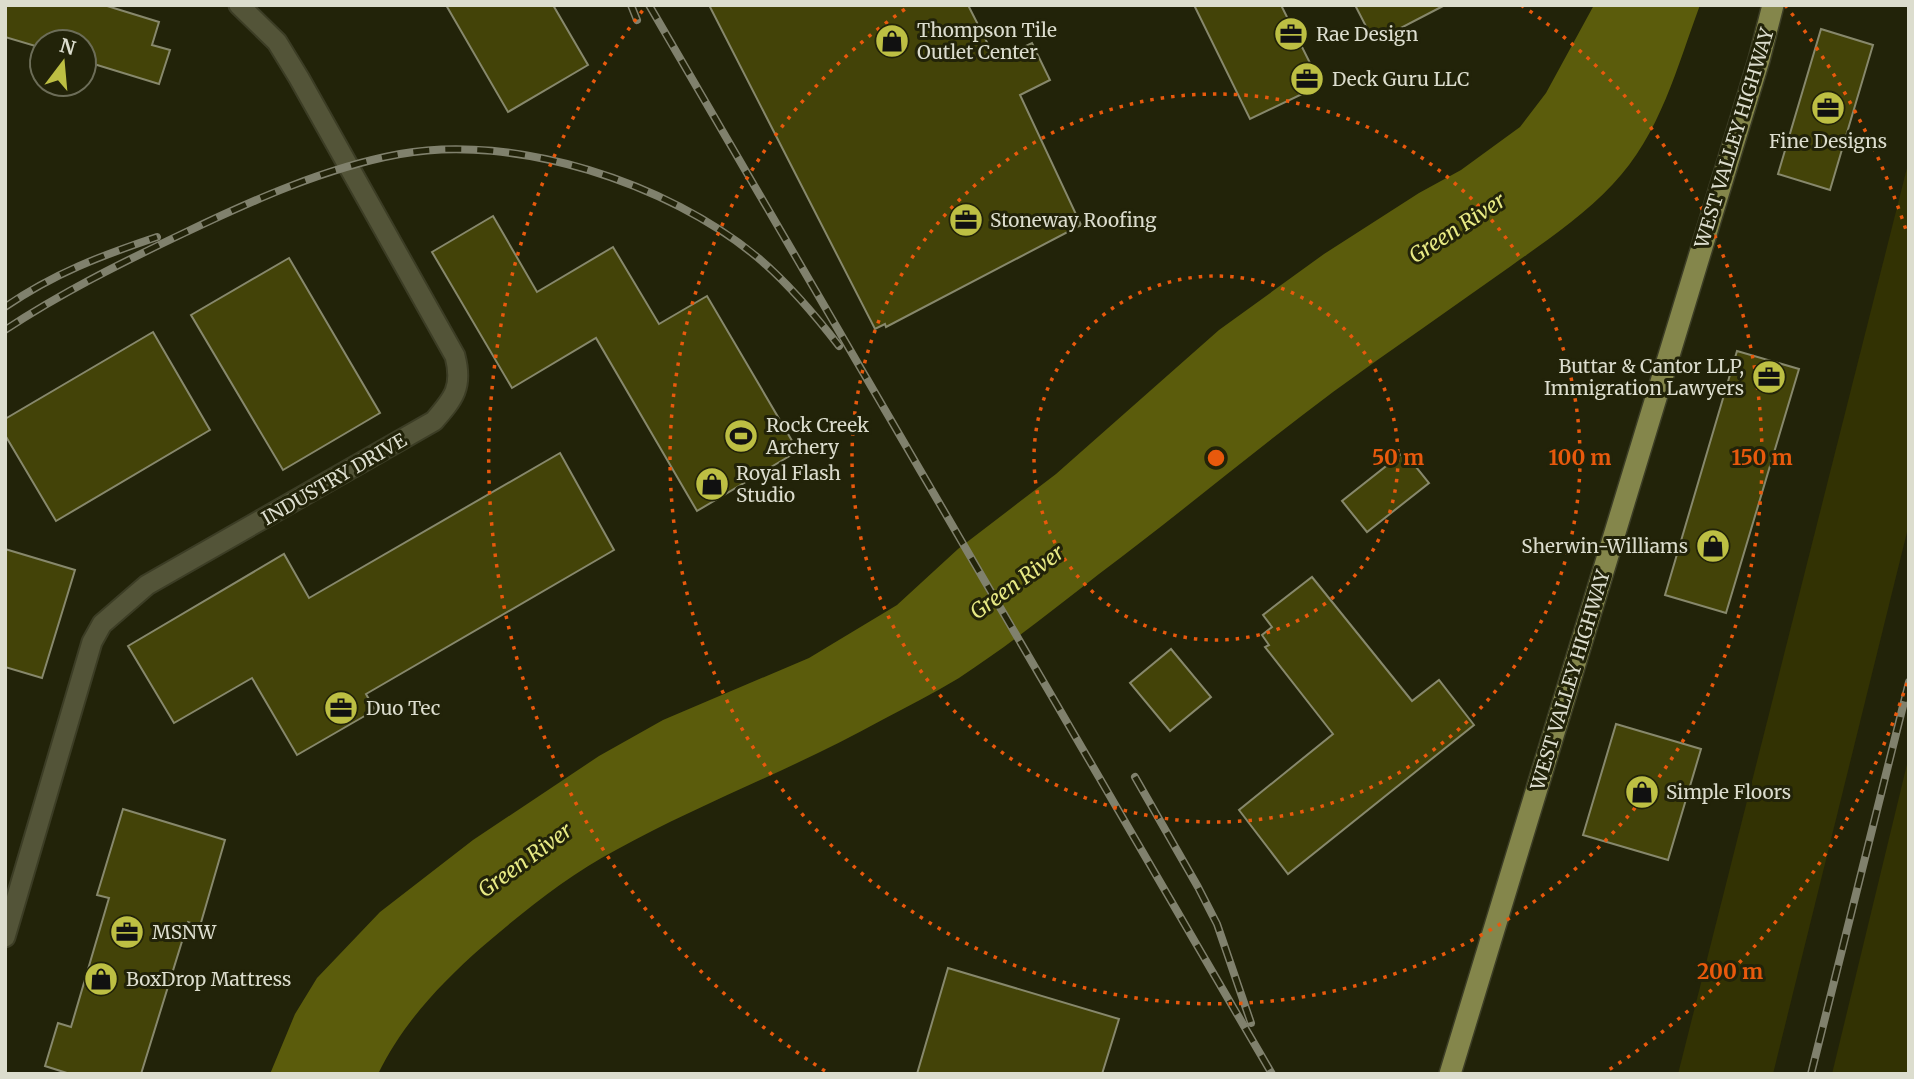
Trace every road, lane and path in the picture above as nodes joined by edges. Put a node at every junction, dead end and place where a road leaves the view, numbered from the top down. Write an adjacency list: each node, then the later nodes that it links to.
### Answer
1 (239, 5): 3 (street, INDUSTRY DRIVE)
2 (1773, 5): 4 (main road, WEST VALLEY HIGHWAY)
3 (5, 937)
4 (1450, 1074)

